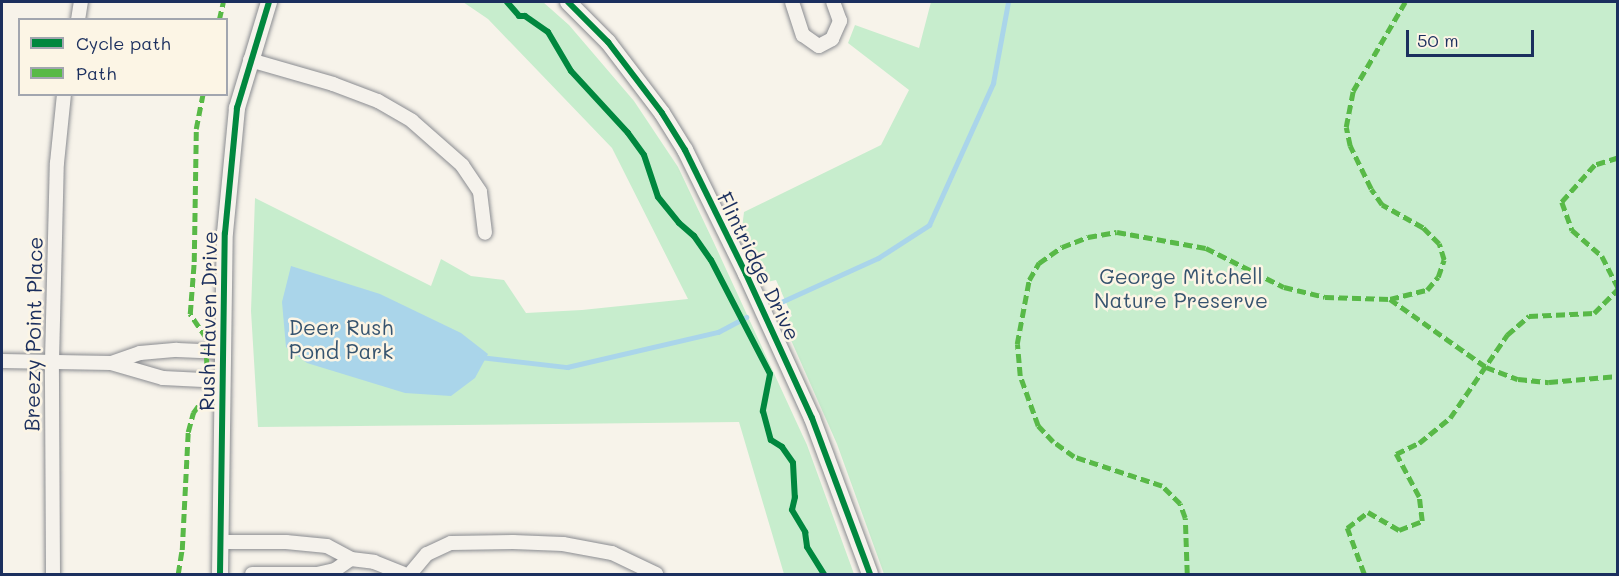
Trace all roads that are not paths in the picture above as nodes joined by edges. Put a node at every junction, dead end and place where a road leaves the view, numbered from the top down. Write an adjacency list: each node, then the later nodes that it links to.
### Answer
1 (81, 2): 6 (street)
2 (268, 2): 7 (street, Rush Haven Drive)
3 (568, 2): 23 (street, Flintridge Drive)
4 (792, 2): 5 (street)
5 (833, 2)
6 (78, 18)
7 (250, 60): 9 (street); 10 (street, Rush Haven Drive)
8 (64, 96): 12 (street, Breezy Point Place)
9 (485, 232)
10 (223, 352): 13 (street); 14 (street, Rush Haven Drive)
11 (2, 361): 12 (street)
12 (52, 362): 13 (street); 17 (street, Breezy Point Place)
13 (111, 363): 14 (street)
14 (223, 381): 15 (street, Rush Haven Drive)
15 (222, 542): 16 (street); 18 (street, Rush Haven Drive)
16 (351, 558): 19 (street); 20 (street)
17 (53, 574)
18 (220, 574)
19 (252, 574)
20 (403, 574)
21 (410, 574): 22 (street)
22 (656, 574)
23 (870, 574)

